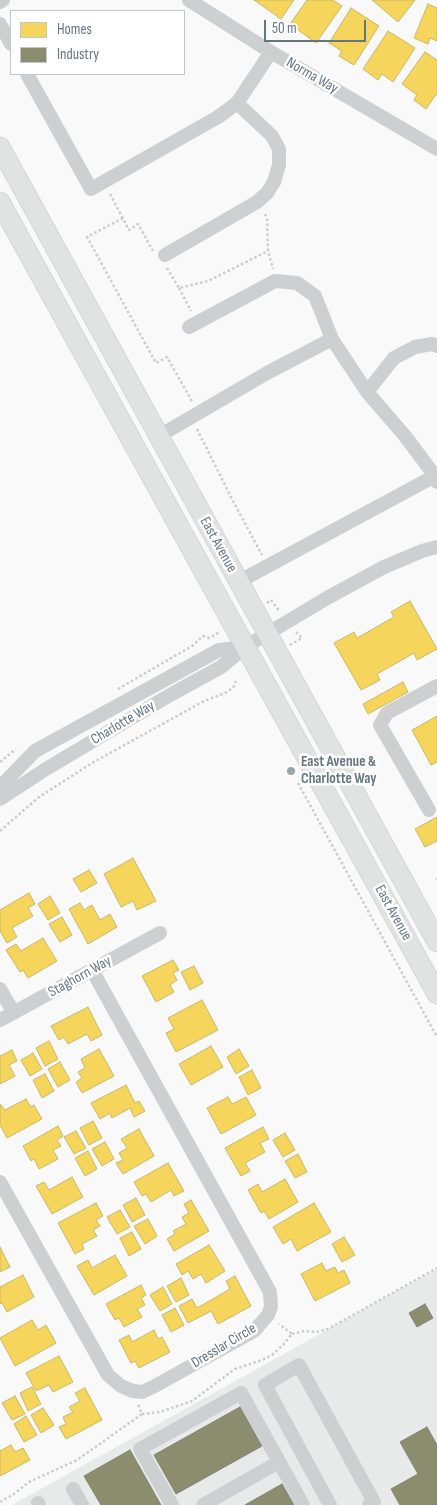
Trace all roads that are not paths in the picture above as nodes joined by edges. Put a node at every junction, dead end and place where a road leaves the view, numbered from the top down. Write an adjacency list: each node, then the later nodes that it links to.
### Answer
1 (189, 0): 4 (street, Norma Way)
2 (0, 24): 3 (street)
3 (10, 42)
4 (271, 52): 6 (street); 8 (street, Norma Way)
5 (29, 75): 6 (street)
6 (237, 103): 10 (street)
7 (0, 147): 15 (main road, East Avenue)
8 (437, 149)
9 (2, 211): 20 (main road, East Avenue)
10 (165, 255)
11 (193, 325): 12 (street)
12 (332, 340): 14 (street); 15 (street)
13 (437, 346): 14 (street)
14 (367, 392): 16 (street)
15 (159, 436): 18 (main road, East Avenue)
16 (436, 479): 18 (street)
17 (437, 547): 19 (street, Charlotte Way)
18 (238, 582): 19 (main road, East Avenue)
19 (266, 634): 20 (street, Charlotte Way); 26 (main road, East Avenue)
20 (245, 646): 22 (street, Charlotte Way); 23 (street, Charlotte Way); 29 (main road, East Avenue)
21 (437, 686): 24 (street)
22 (0, 787)
23 (0, 799)
24 (429, 810)
25 (160, 933): 27 (street, Staghorn Way)
26 (437, 942)
27 (92, 970): 30 (street, Staghorn Way); 32 (street, Dresslar Circle)
28 (0, 989): 30 (street)
29 (437, 994)
30 (14, 1013): 31 (street, Staghorn Way)
31 (0, 1020)
32 (0, 1182)
33 (279, 1462): 36 (street); 37 (street); 38 (street)
34 (74, 1489): 35 (street)
35 (82, 1505)
36 (172, 1505)
37 (203, 1505)
38 (303, 1505)
39 (330, 1505): 40 (street)
40 (369, 1505)

